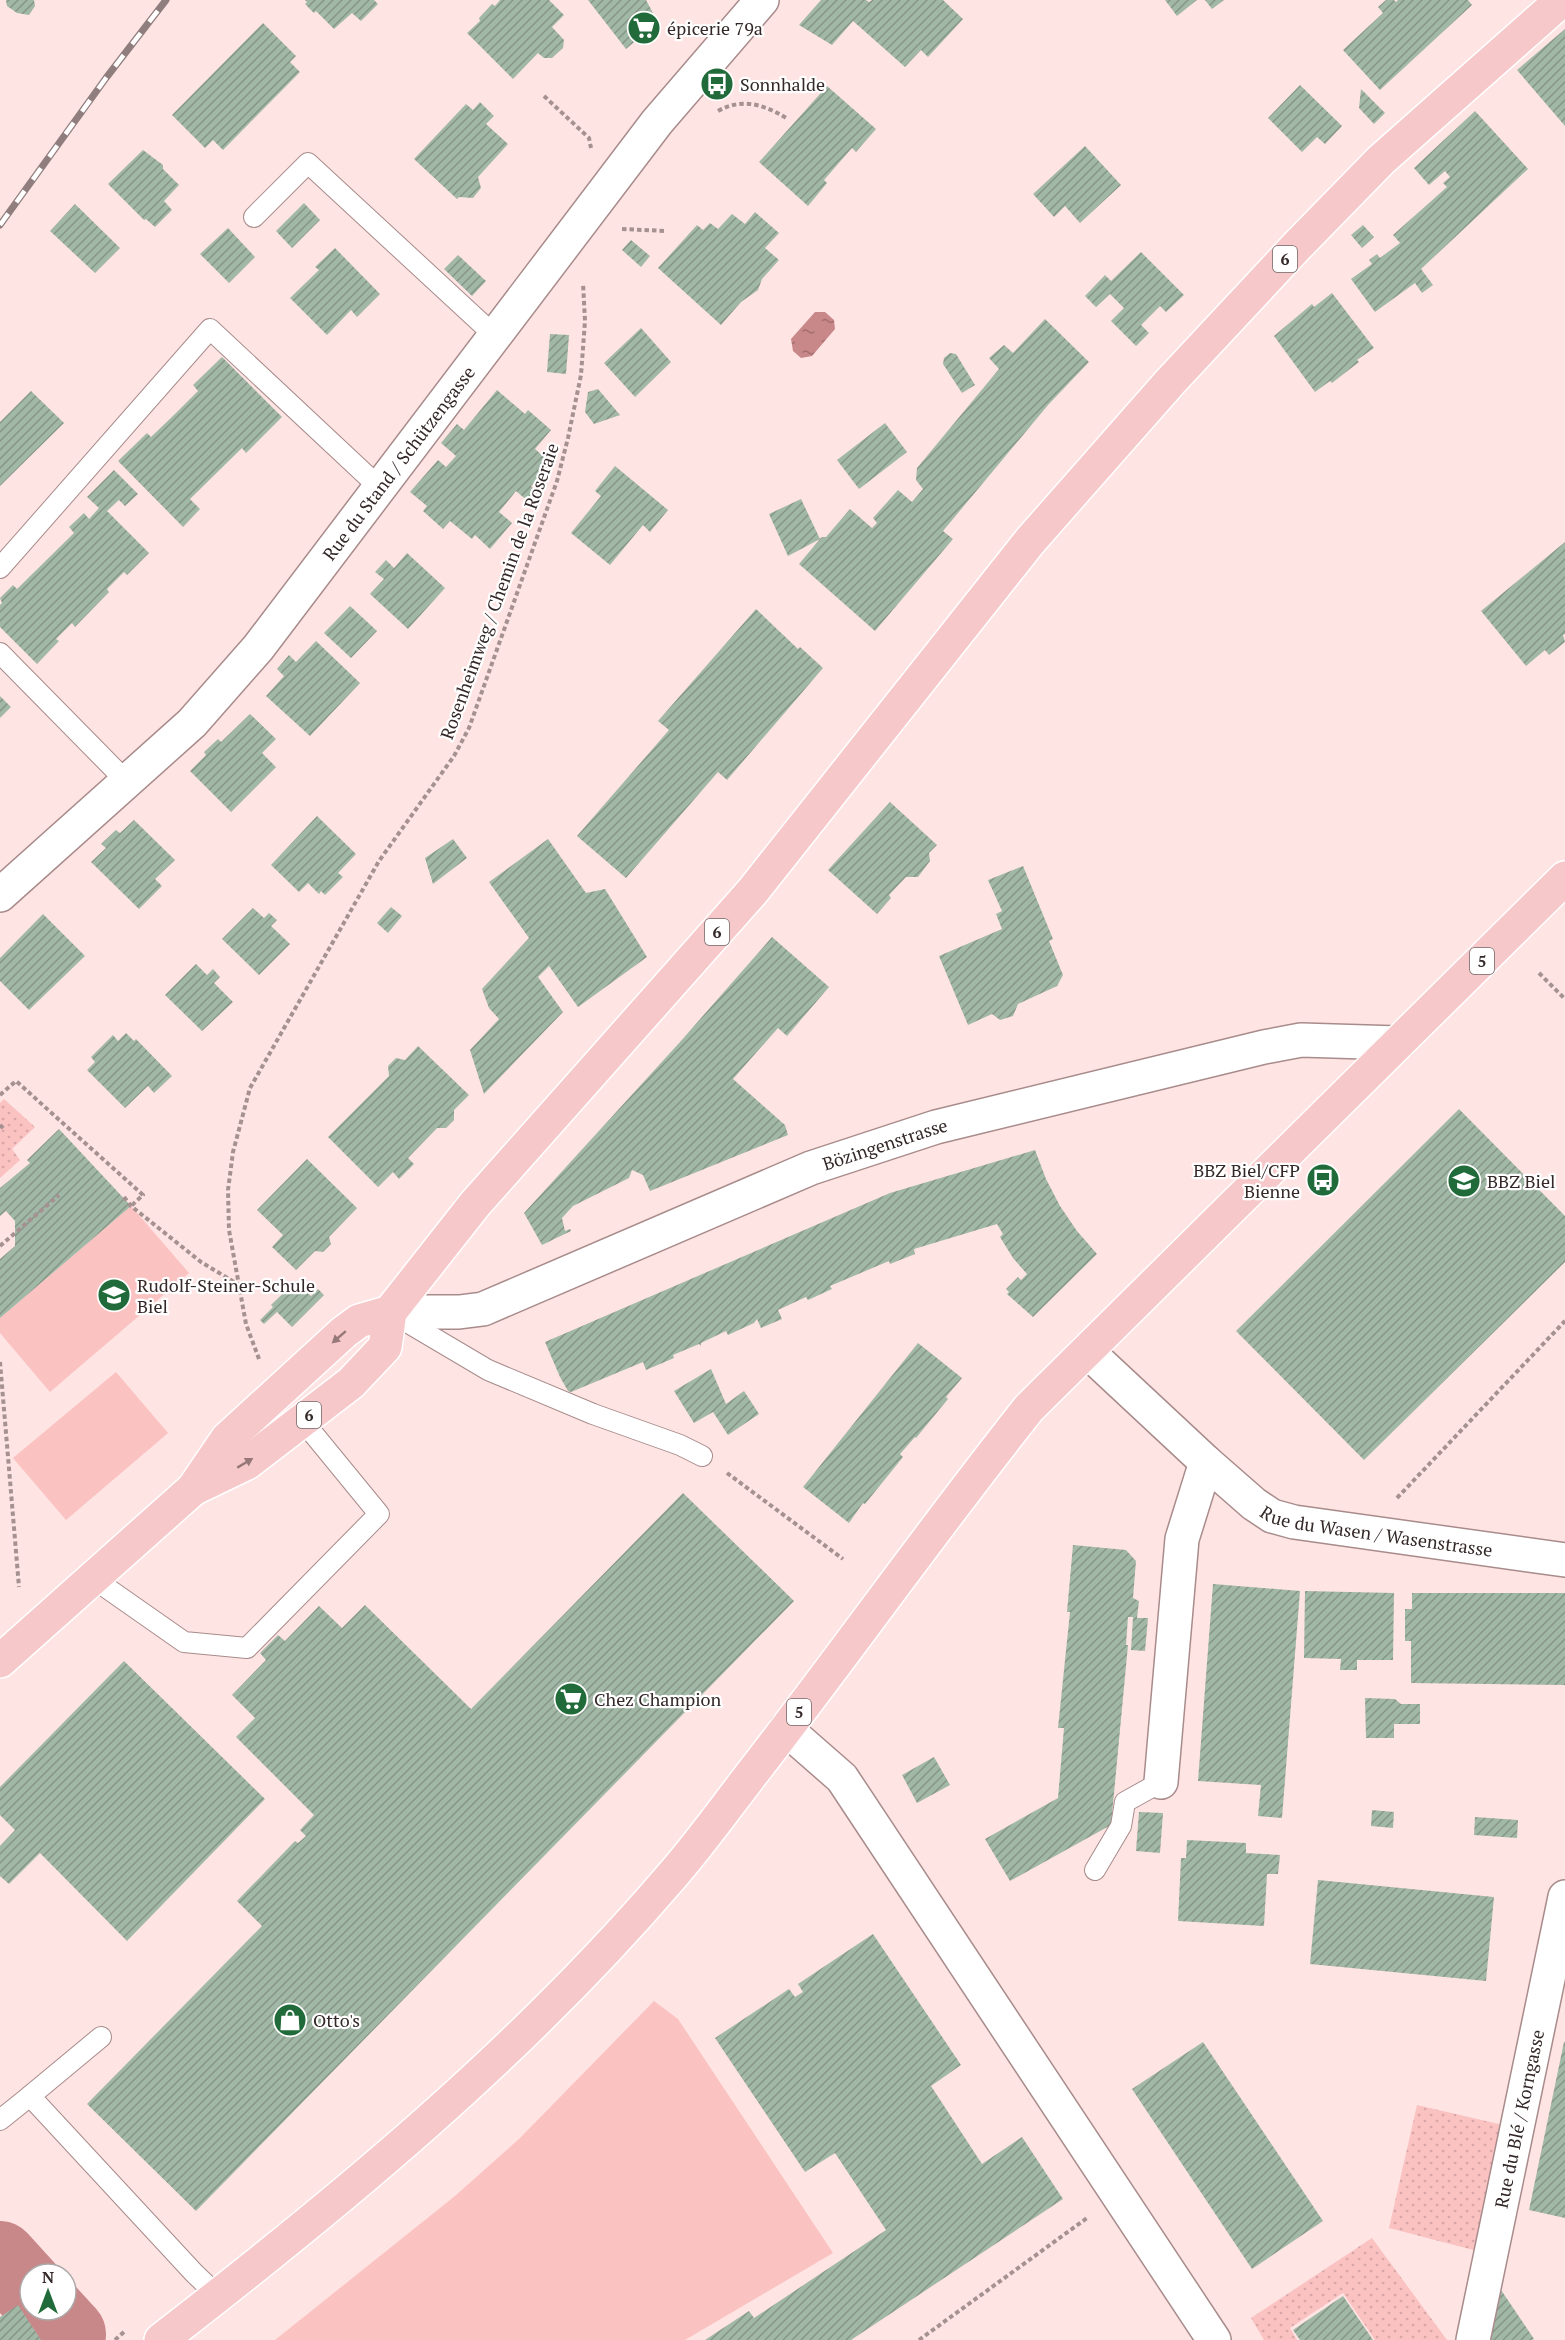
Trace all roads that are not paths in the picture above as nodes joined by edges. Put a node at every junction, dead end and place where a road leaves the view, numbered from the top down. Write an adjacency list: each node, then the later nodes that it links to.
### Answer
1 (1562, 0): 12 (main road, 6)
2 (744, 7): 4 (street, Rue du Stand / Schützengasse)
3 (254, 217): 4 (lane)
4 (494, 335): 5 (street, Rue du Stand / Schützengasse)
5 (380, 488): 6 (lane); 8 (street, Rue du Stand / Schützengasse)
6 (0, 568)
7 (0, 653): 8 (lane)
8 (128, 783): 10 (street, Rue du Stand / Schützengasse)
9 (1565, 878): 11 (main road, 5)
10 (0, 895)
11 (1398, 1043): 12 (street, Bözingenstrasse); 13 (main road, 5)
12 (390, 1312): 14 (main road, 6); 15 (lane); 17 (main road, 6, one-way to 17)
13 (1087, 1351): 16 (street, Rue du Wasen / Wasenstrasse); 21 (main road, 5)
14 (302, 1420): 17 (main road, 6, one-way to 14); 19 (lane)
15 (702, 1456)
16 (1206, 1462): 18 (street, Rue du Wasen / Wasenstrasse); 22 (street)
17 (193, 1489): 19 (main road, 6)
18 (1565, 1560)
19 (94, 1578): 20 (main road, 6)
20 (0, 1661)
21 (786, 1729): 28 (main road, 5); 30 (street)
22 (1161, 1782): 23 (lane)
23 (1095, 1870)
24 (1565, 1898): 31 (street, Rue du Blé / Korngasse)
25 (102, 2037): 26 (lane)
26 (30, 2096): 27 (lane); 28 (lane)
27 (0, 2120)
28 (218, 2296): 29 (main road, 5)
29 (161, 2340)
30 (1214, 2340)
31 (1473, 2340)

